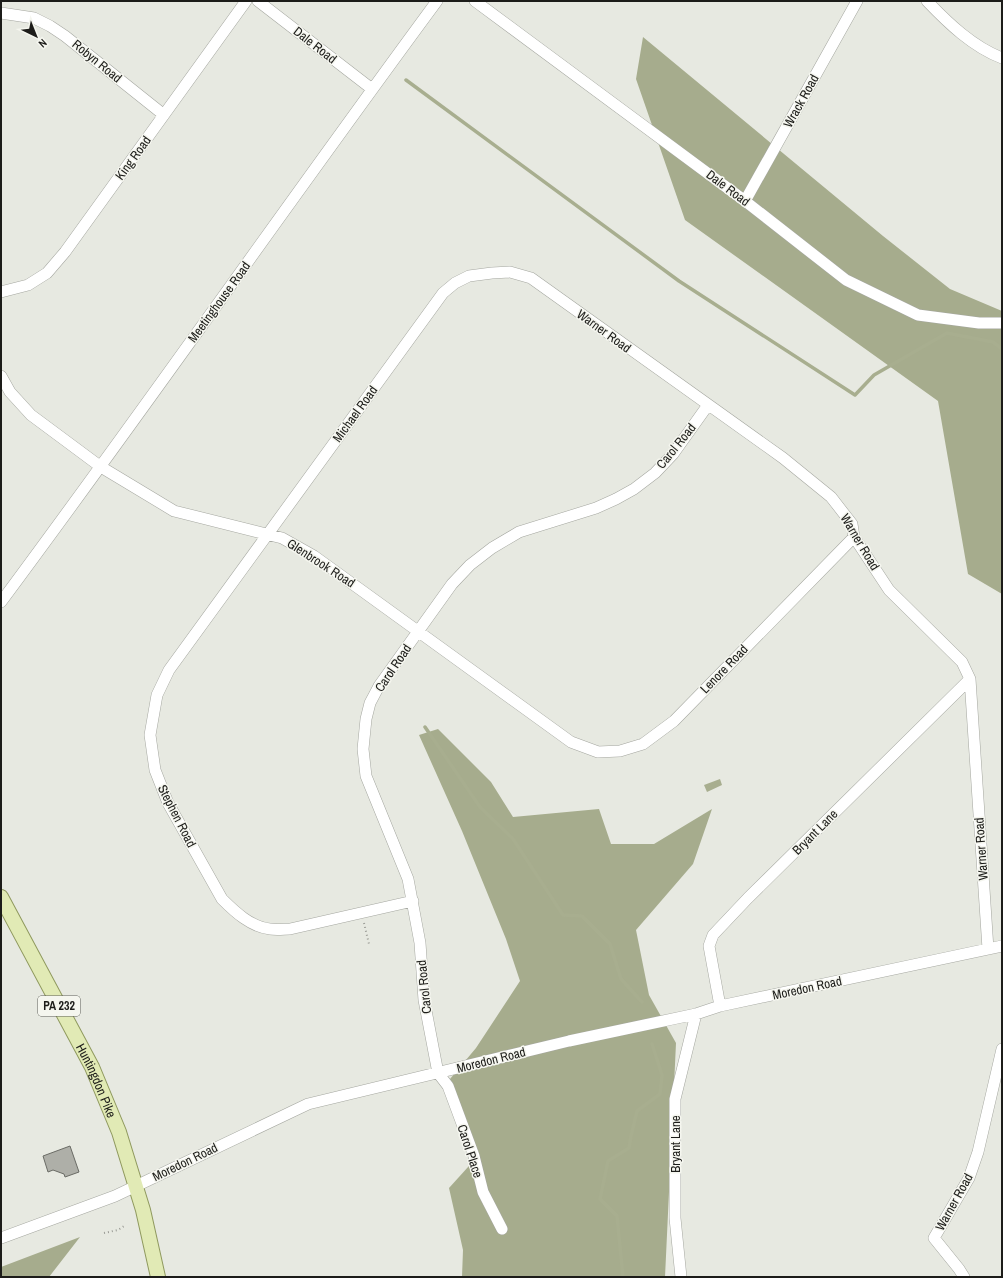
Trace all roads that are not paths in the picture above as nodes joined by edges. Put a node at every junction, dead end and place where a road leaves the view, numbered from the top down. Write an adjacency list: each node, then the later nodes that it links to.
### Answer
1 (246, 1): 10 (street, King Road)
2 (258, 1): 9 (street, Dale Road)
3 (437, 1): 9 (street, Meetinghouse Road)
4 (475, 1): 11 (street, Dale Road)
5 (857, 1): 11 (street, Wrack Road)
6 (927, 1): 8 (street)
7 (1, 13): 10 (street, Robyn Road)
8 (1002, 58)
9 (372, 89): 17 (street, Meetinghouse Road)
10 (164, 115): 12 (street, King Road)
11 (745, 201): 14 (street, Dale Road)
12 (1, 292)
13 (443, 293): 16 (street, Warner Road); 18 (street, Michael Road)
14 (1002, 323)
15 (1, 376): 17 (street, Glenbrook Road)
16 (708, 405): 19 (street, Warner Road); 21 (street, Carol Road)
17 (101, 467): 18 (street, Glenbrook Road); 20 (street, Meetinghouse Road)
18 (268, 534): 21 (street, Glenbrook Road); 25 (street, Stephen Road)
19 (854, 536): 22 (street, Warner Road); 23 (street, Lenore Road)
20 (1, 602)
21 (418, 630): 23 (street, Glenbrook Road); 25 (street, Carol Road)
22 (970, 679): 27 (street, Warner Road); 28 (street, Bryant Lane)
23 (571, 742)
24 (1, 897): 32 (main road, Huntingdon Pike / PA 232)
25 (413, 901): 31 (street, Carol Road)
26 (1002, 946): 27 (street, Moredon Road)
27 (988, 949): 28 (street, Moredon Road)
28 (720, 1006): 29 (street, Moredon Road)
29 (696, 1014): 31 (street, Moredon Road); 36 (street, Bryant Lane)
30 (1002, 1049): 37 (street, Warner Road)
31 (438, 1073): 32 (street, Moredon Road); 33 (street, Carol Place)
32 (136, 1186): 34 (street, Moredon Road); 35 (main road, Huntingdon Pike / PA 232)
33 (502, 1229)
34 (1, 1238)
35 (158, 1277)
36 (681, 1277)
37 (964, 1277)

